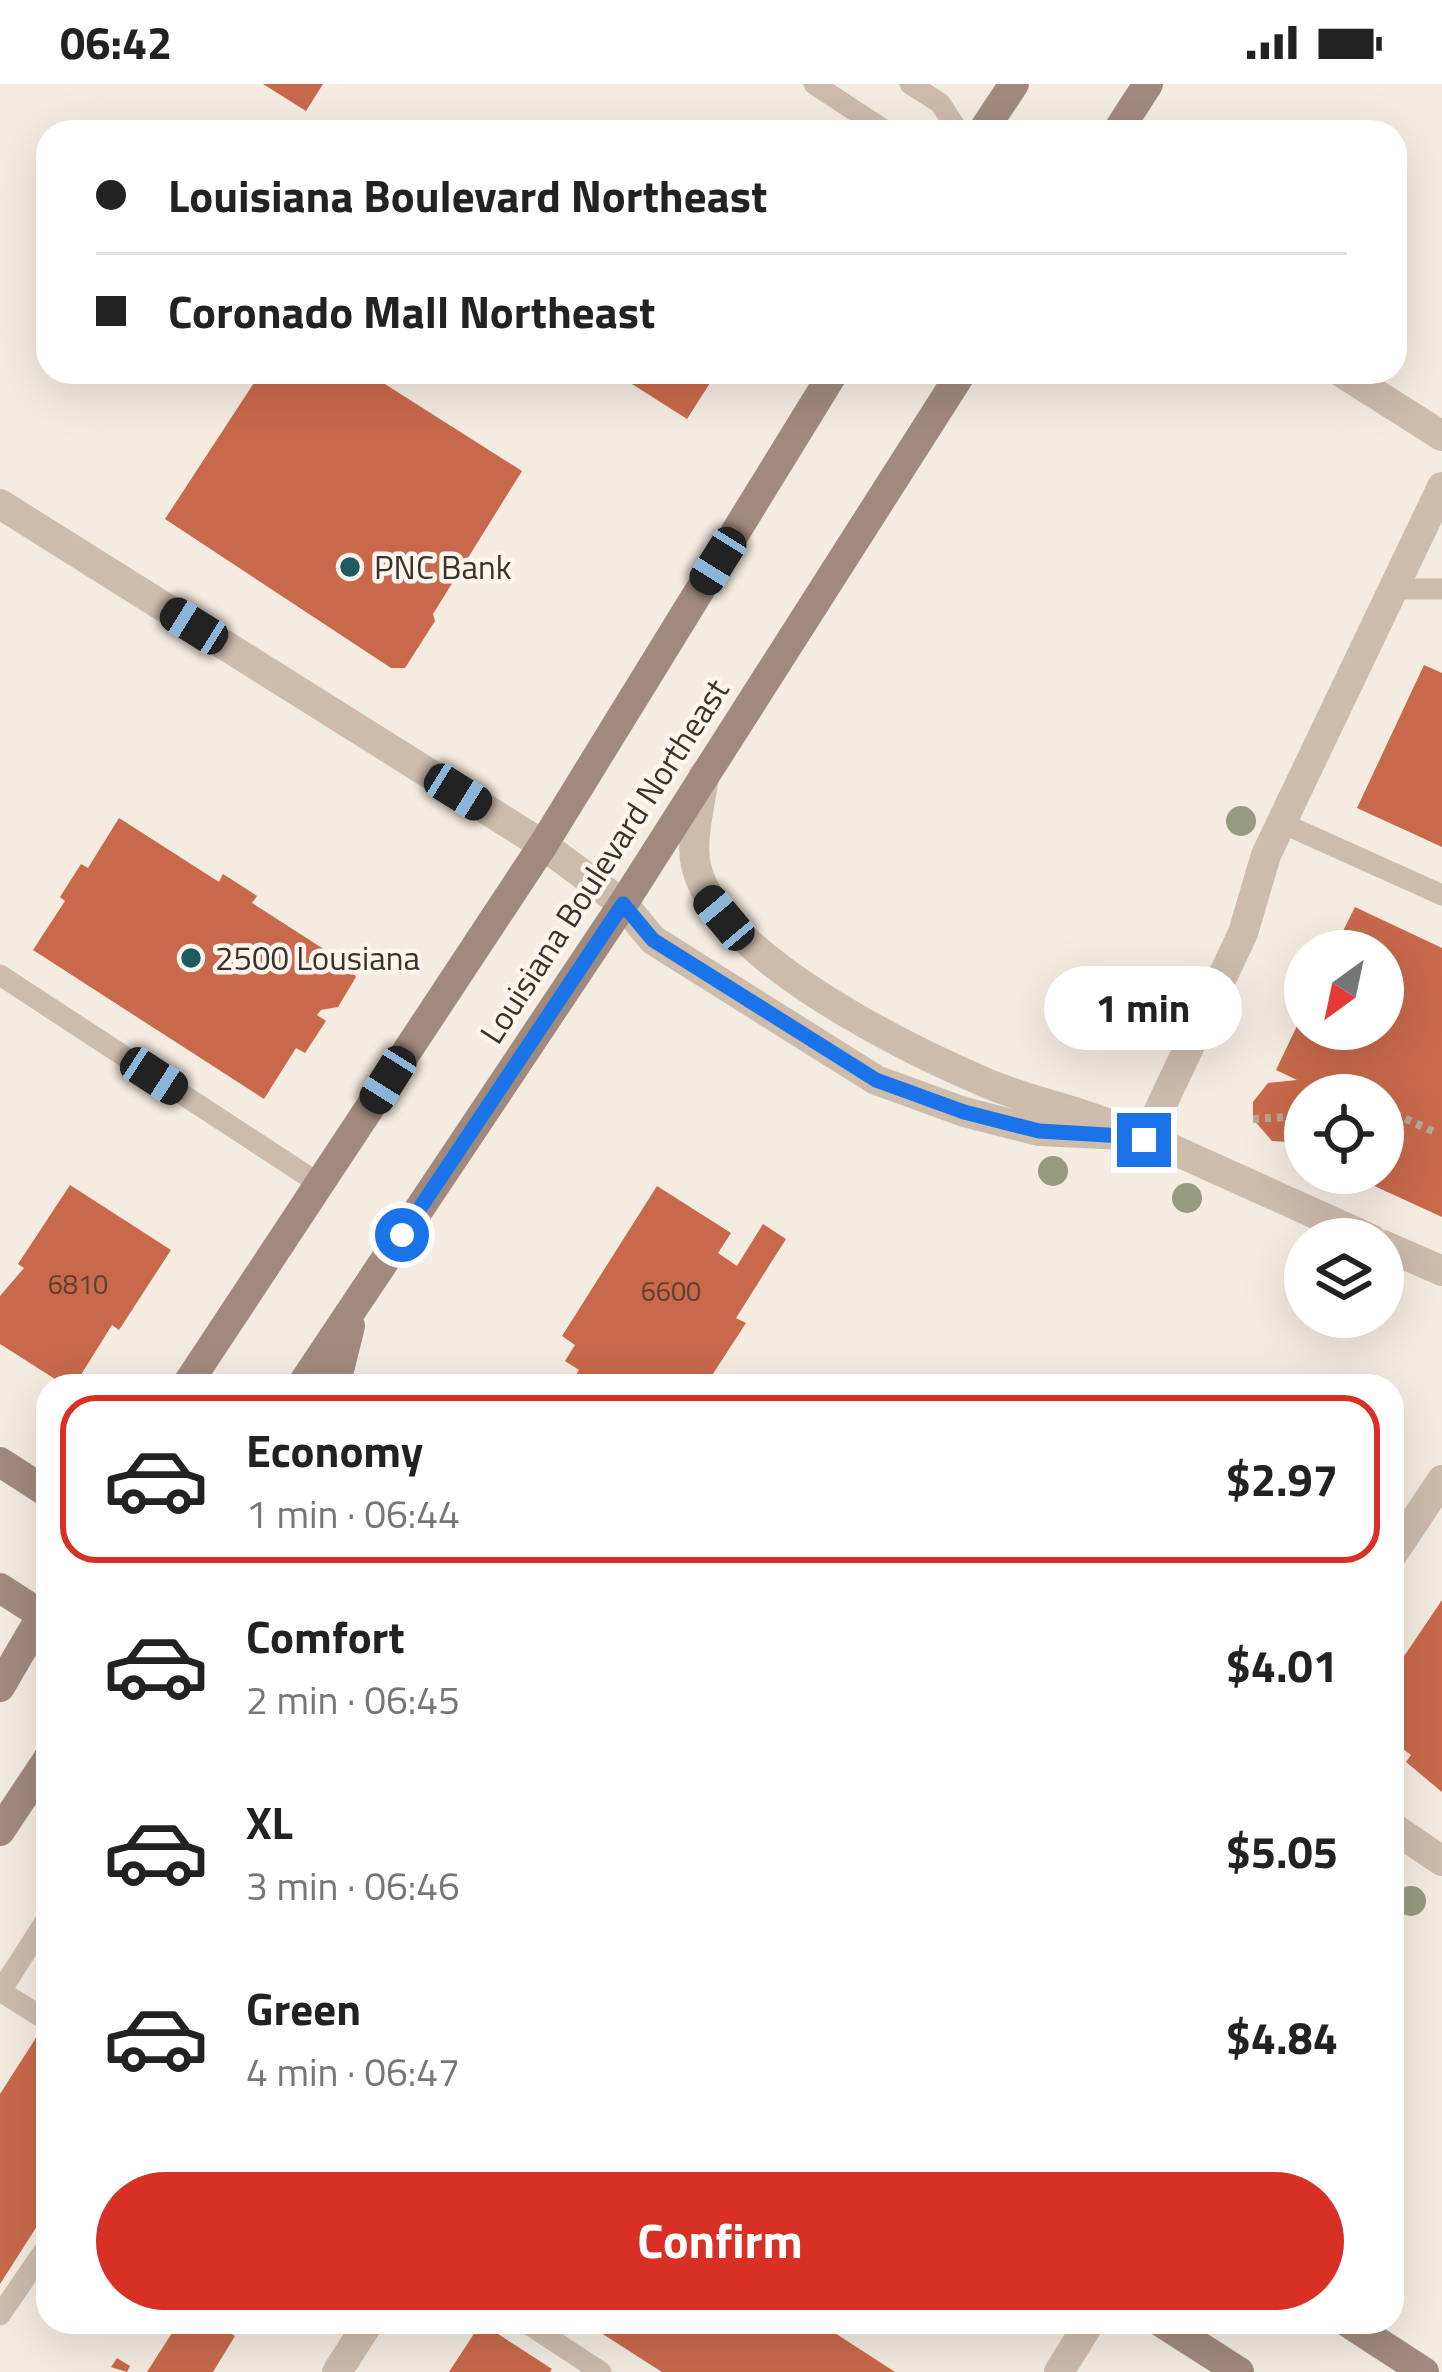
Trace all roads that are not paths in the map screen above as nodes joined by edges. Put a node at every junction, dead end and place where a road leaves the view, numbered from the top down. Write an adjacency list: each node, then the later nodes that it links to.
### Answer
1 (814, 84): 5 (lane)
2 (910, 84): 6 (lane)
3 (1014, 84): 7 (main road)
4 (1148, 84): 8 (main road)
5 (869, 120)
6 (951, 120)
7 (990, 120)
8 (1125, 120)
9 (828, 384): 19 (main road, Louisiana Boulevard Northeast)
10 (954, 384): 17 (main road, Louisiana Boulevard Northeast)
11 (1360, 384): 12 (street)
12 (1442, 436)
13 (1442, 487): 15 (street)
14 (0, 504): 19 (street)
15 (1390, 589): 16 (lane); 18 (street)
16 (1442, 589)
17 (704, 775): 21 (main road, Louisiana Boulevard Northeast); 23 (street)
18 (1282, 823): 20 (lane); 23 (street)
19 (543, 845): 21 (street); 24 (main road, Louisiana Boulevard Northeast)
20 (1442, 895)
21 (623, 904): 23 (street); 28 (main road, Louisiana Boulevard Northeast)
22 (0, 975): 24 (lane)
23 (1144, 1140): 25 (street)
24 (321, 1185): 29 (main road, Louisiana Boulevard Northeast)
25 (1325, 1218)
26 (1404, 1254): 27 (street)
27 (1442, 1271)
28 (354, 1308): 30 (main road, Louisiana Boulevard Northeast); 31 (main road)
29 (194, 1374)
30 (309, 1374)
31 (338, 1374)
32 (0, 1462): 34 (main road)
33 (1442, 1480): 35 (street)
34 (36, 1485)
35 (1404, 1537)
36 (0, 1588): 37 (main road)
37 (36, 1608)
38 (36, 1629): 39 (main road)
39 (0, 1687)
40 (36, 1777): 41 (main road)
41 (0, 1832)
42 (1404, 1835): 43 (street)
43 (1442, 1862)
44 (36, 1936): 45 (lane)
45 (0, 1992): 46 (lane)
46 (36, 2014)
47 (36, 2262): 48 (lane)
48 (0, 2315)
49 (361, 2334): 54 (street)
50 (543, 2334): 55 (lane)
51 (1082, 2334): 56 (street)
52 (1180, 2334): 57 (main road)
53 (1365, 2334): 58 (main road)
54 (337, 2372)
55 (602, 2372)
56 (1058, 2372)
57 (1239, 2372)
58 (1424, 2372)

